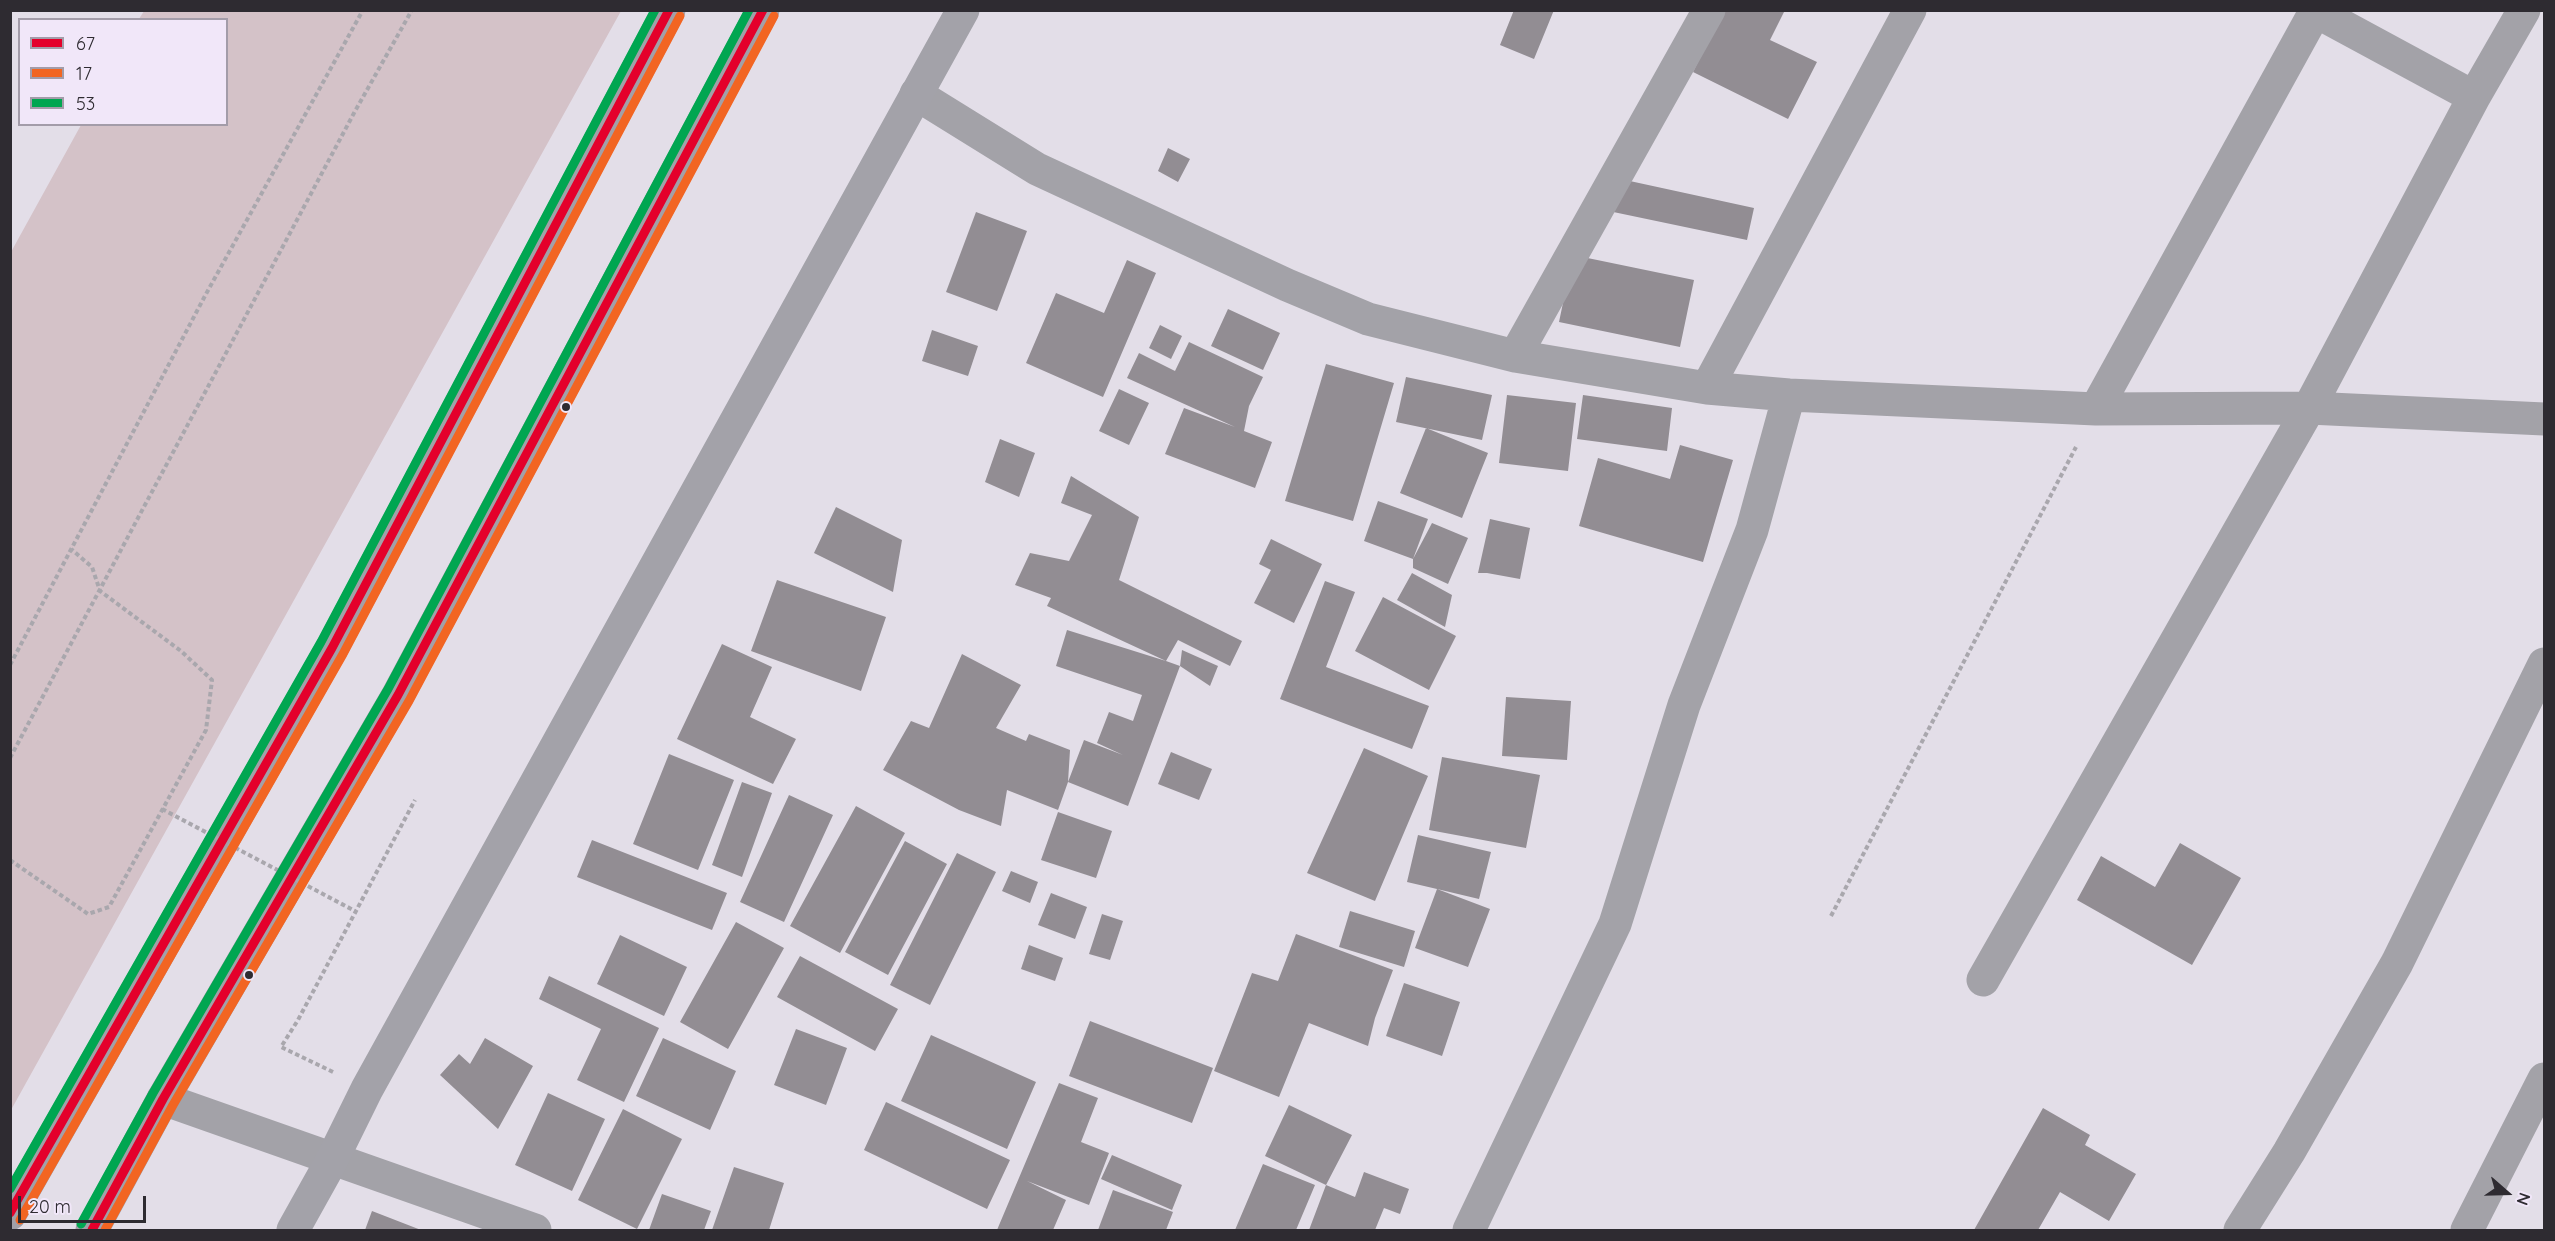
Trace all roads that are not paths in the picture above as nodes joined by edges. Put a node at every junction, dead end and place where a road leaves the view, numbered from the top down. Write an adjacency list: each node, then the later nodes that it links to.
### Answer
1 (669, 10): 21 (highway)
2 (763, 10): 19 (highway)
3 (963, 10): 8 (street)
4 (1709, 10): 10 (street)
5 (1911, 10): 11 (street)
6 (2524, 10): 9 (street)
7 (2315, 11): 9 (street); 14 (street)
8 (916, 94): 10 (street); 20 (street)
9 (2474, 97): 13 (street)
10 (1515, 356): 11 (street)
11 (1707, 388): 12 (street)
12 (1789, 395): 14 (street); 25 (street)
13 (2309, 408): 14 (street); 15 (street); 17 (street)
14 (2096, 409)
15 (2544, 419)
16 (2544, 664): 26 (street)
17 (1983, 980)
18 (2544, 1079): 27 (street)
19 (164, 1099): 20 (street); 22 (highway)
20 (333, 1160): 23 (street); 24 (street)
21 (10, 1214)
22 (92, 1230)
23 (293, 1230)
24 (535, 1230)
25 (1470, 1230)
26 (2240, 1230)
27 (2468, 1230)

